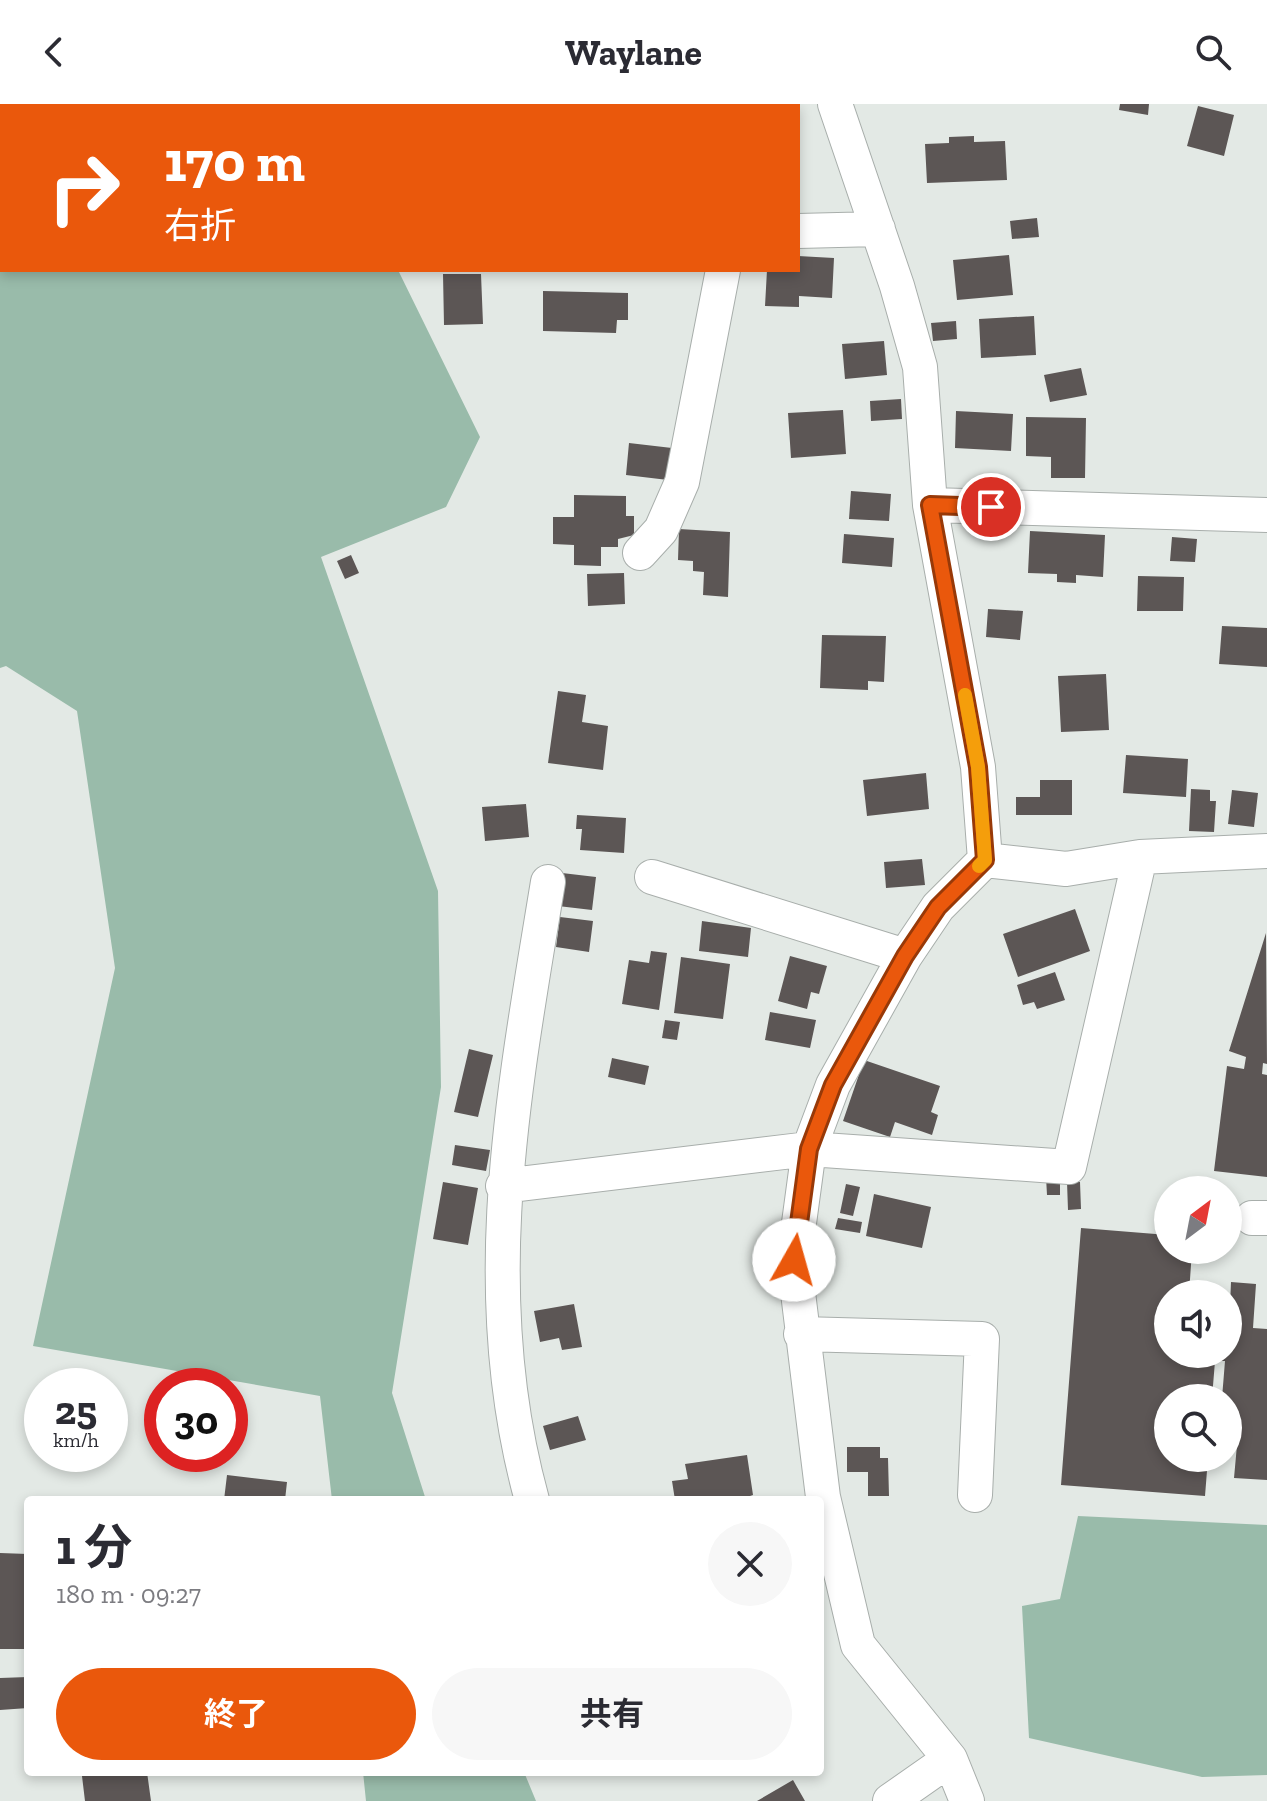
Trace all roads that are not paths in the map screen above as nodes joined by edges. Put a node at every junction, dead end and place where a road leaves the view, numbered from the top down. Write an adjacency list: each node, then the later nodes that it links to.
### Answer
1 (835, 104): 2 (street)
2 (878, 229): 3 (street); 5 (street)
3 (800, 231)
4 (723, 272): 7 (street)
5 (930, 505): 6 (street); 10 (street)
6 (1267, 515)
7 (640, 553)
8 (1267, 851): 9 (street)
9 (1140, 857): 10 (street); 14 (street)
10 (985, 860): 13 (street)
11 (652, 877): 13 (street)
12 (548, 882): 15 (street)
13 (905, 956): 14 (street)
14 (809, 1149): 15 (street); 16 (street)
15 (503, 1186): 18 (street)
16 (801, 1334): 17 (street); 19 (street)
17 (975, 1495)
18 (531, 1496)
19 (823, 1496)
20 (824, 1501): 21 (street)
21 (950, 1759): 22 (street); 23 (street)
22 (890, 1801)
23 (967, 1801)

